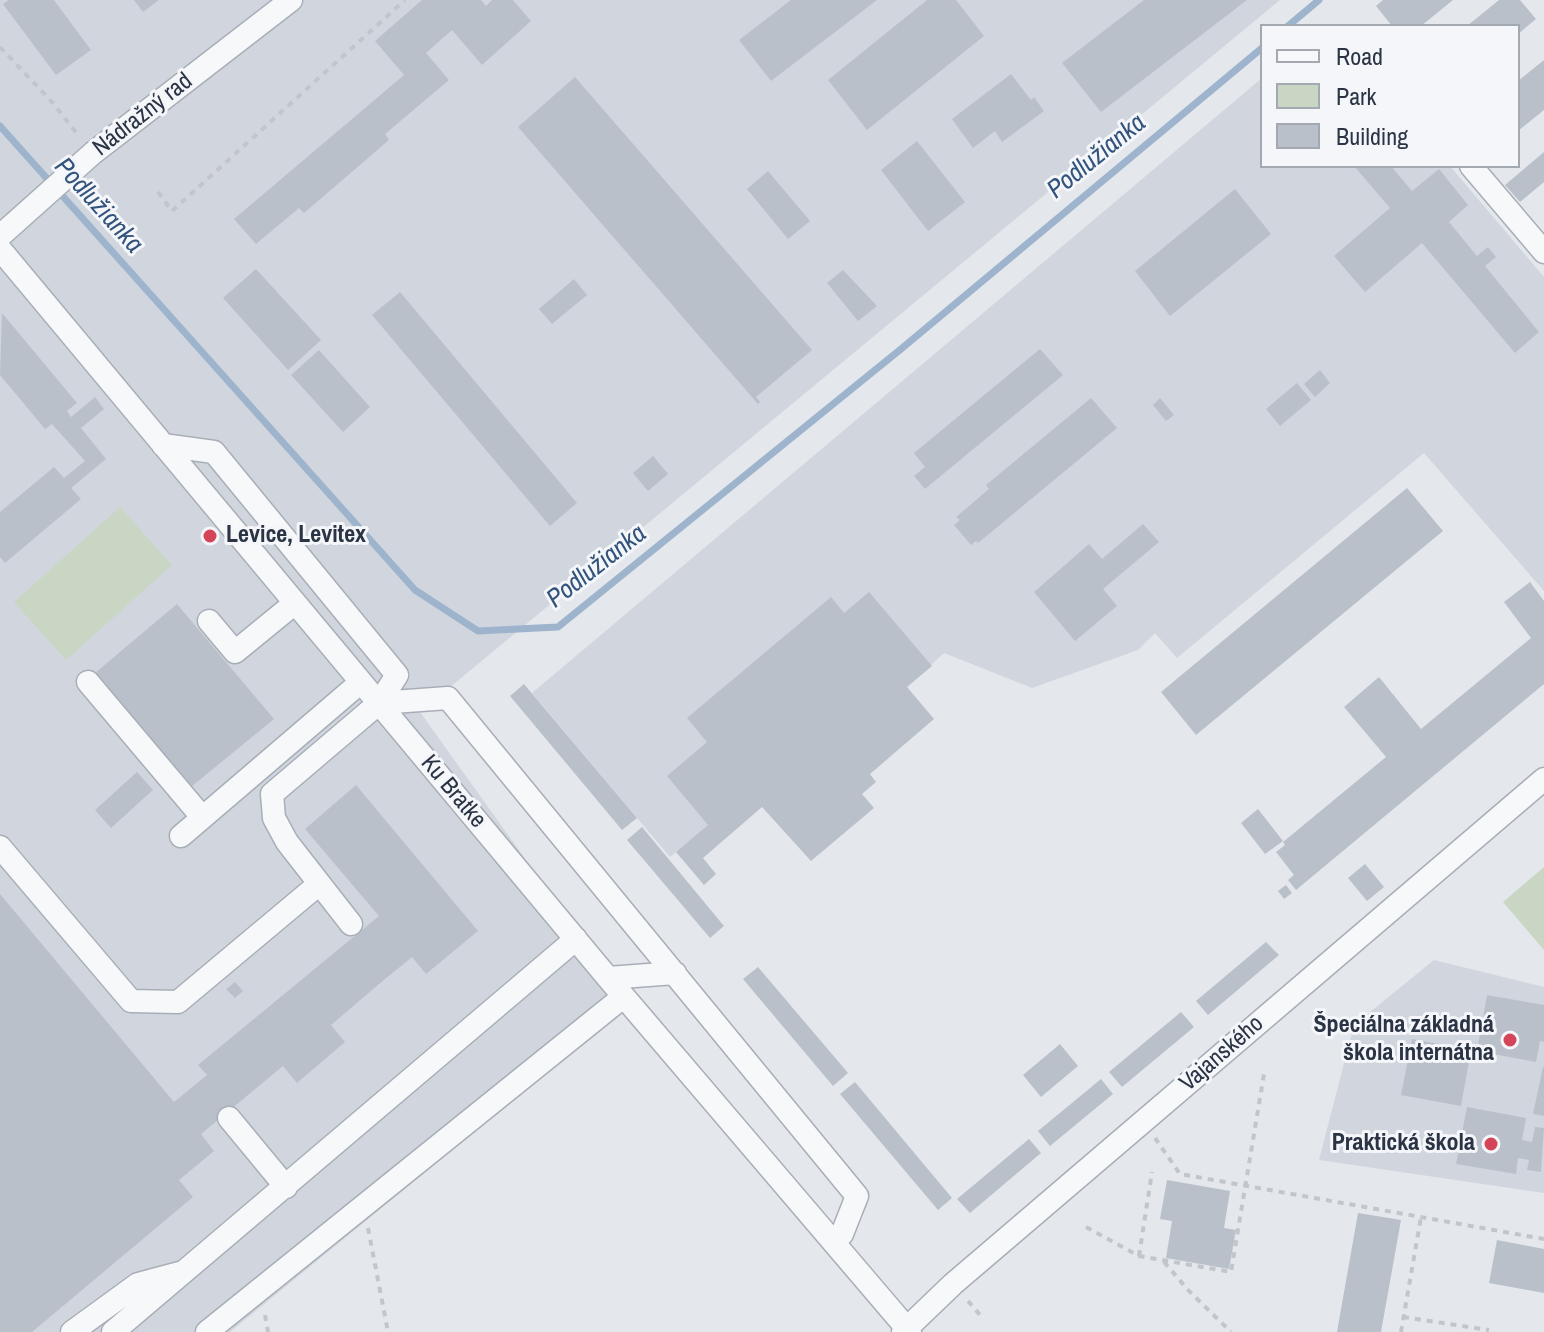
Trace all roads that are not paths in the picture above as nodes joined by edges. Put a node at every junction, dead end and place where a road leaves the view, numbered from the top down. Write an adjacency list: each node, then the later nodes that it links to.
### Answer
1 (291, 0): 3 (street, Nádražný rad)
2 (1473, 168): 4 (street)
3 (1, 236): 5 (street, Ku Bratke)
4 (1544, 252)
5 (163, 445): 6 (street, Ku Bratke); 10 (street)
6 (295, 603): 7 (street); 9 (street, Ku Bratke)
7 (209, 621)
8 (88, 682): 12 (street)
9 (361, 682): 10 (street, Ku Bratke); 12 (street)
10 (379, 703): 15 (street); 17 (street, Ku Bratke); 18 (street)
11 (1544, 779): 25 (street, Vajanského)
12 (202, 817): 13 (street)
13 (181, 836)
14 (0, 847): 15 (street)
15 (319, 884): 16 (street)
16 (351, 924)
17 (576, 939): 19 (street, Ku Bratke); 22 (street)
18 (675, 973): 19 (street); 23 (street)
19 (608, 978): 20 (street, Ku Bratke)
20 (623, 997): 23 (street, Ku Bratke); 28 (street)
21 (229, 1118): 22 (street)
22 (286, 1187): 24 (street)
23 (833, 1242): 25 (street, Ku Bratke)
24 (184, 1272): 26 (street); 27 (street)
25 (907, 1331)
26 (72, 1332)
27 (113, 1332)
28 (207, 1332)

